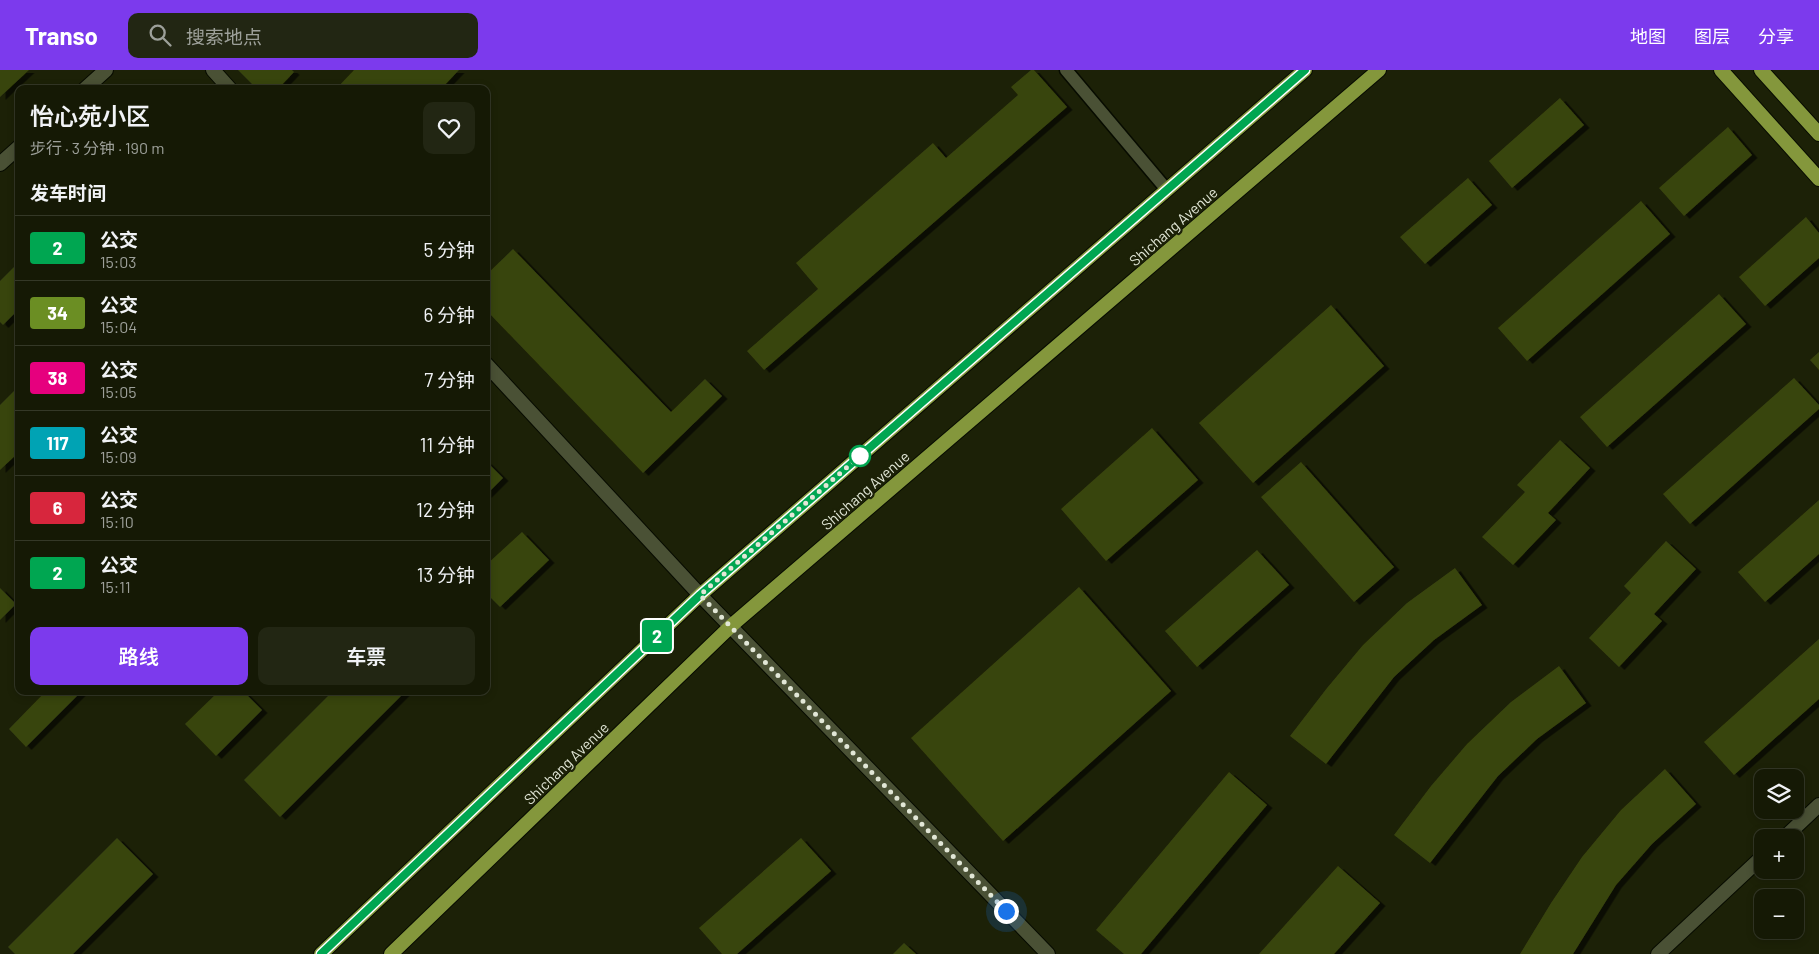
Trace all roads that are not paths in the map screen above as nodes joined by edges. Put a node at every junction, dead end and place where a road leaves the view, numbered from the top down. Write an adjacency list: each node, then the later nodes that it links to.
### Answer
1 (106, 70): 8 (street)
2 (212, 70): 9 (street)
3 (1066, 70): 14 (lane)
4 (1305, 70): 14 (main road, Shichang Avenue)
5 (1379, 70): 17 (main road, Shichang Avenue)
6 (1721, 70): 13 (main road)
7 (1762, 70): 10 (main road)
8 (89, 85)
9 (226, 85)
10 (1819, 134)
11 (15, 151): 12 (street)
12 (0, 164)
13 (1819, 179)
14 (1167, 190): 16 (main road, Shichang Avenue)
15 (490, 368): 16 (street)
16 (700, 595): 17 (street); 21 (main road, Shichang Avenue)
17 (732, 626): 22 (main road, Shichang Avenue); 23 (street)
18 (1819, 805): 19 (street)
19 (1794, 829)
20 (1754, 865): 24 (street)
21 (320, 954)
22 (391, 954)
23 (1048, 954)
24 (1658, 954)

